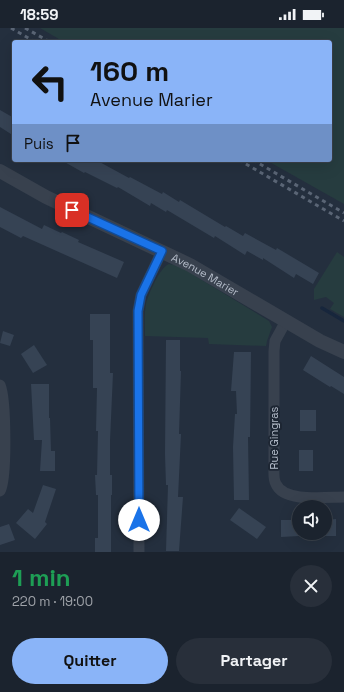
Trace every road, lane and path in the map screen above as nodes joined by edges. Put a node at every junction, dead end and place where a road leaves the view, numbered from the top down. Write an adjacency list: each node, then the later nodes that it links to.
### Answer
1 (0, 171): 2 (street, Avenue Marier)
2 (162, 251): 3 (street, Avenue Marier); 8 (street)
3 (286, 321): 4 (street, Avenue Marier); 7 (street, Rue Gingras)
4 (344, 352)
5 (0, 385): 6 (street)
6 (0, 491)
7 (344, 497)
8 (139, 552)

